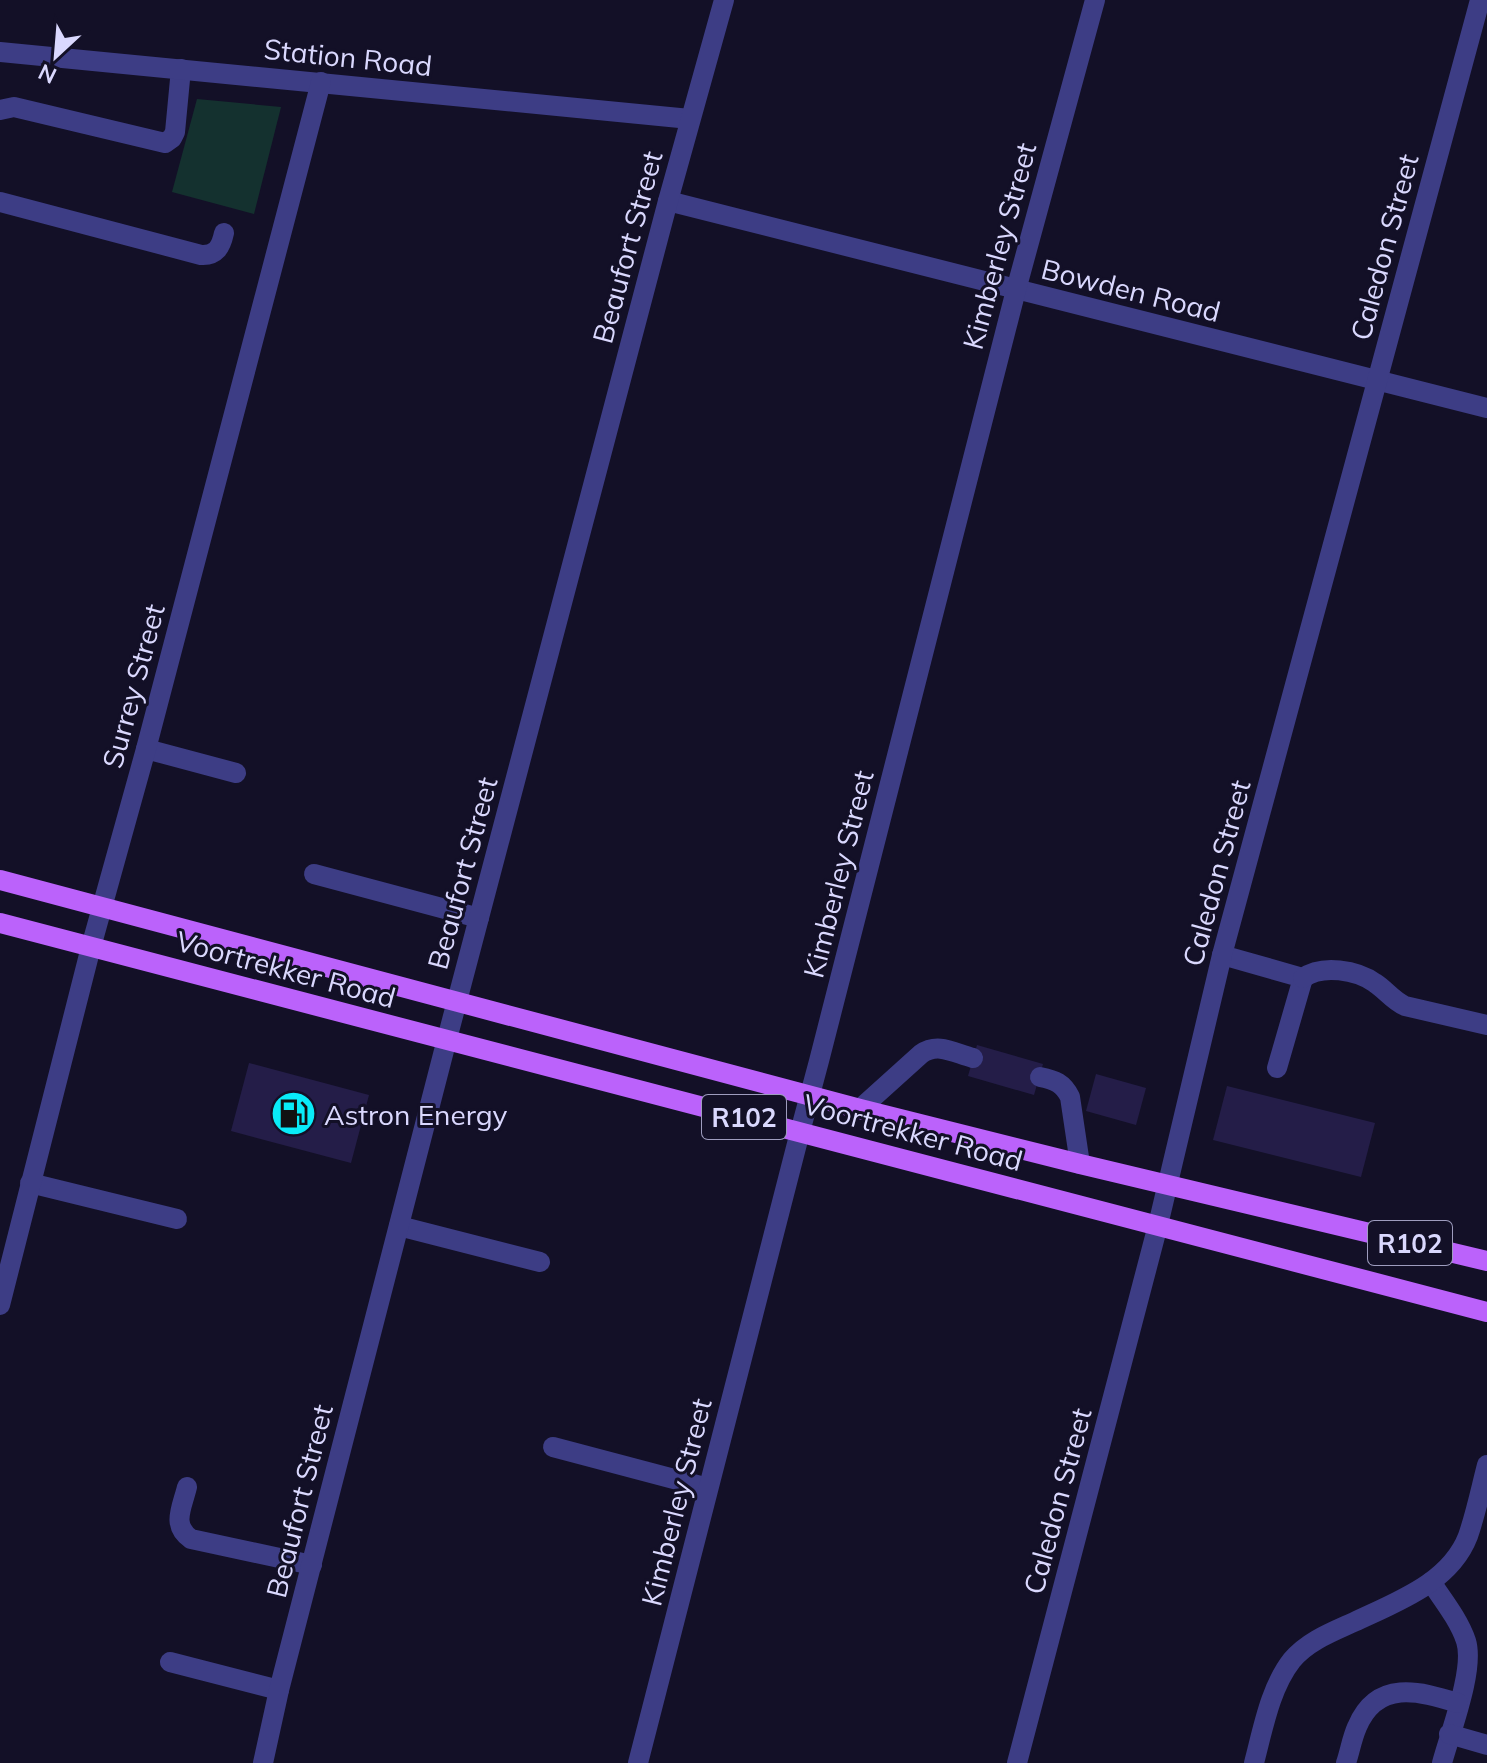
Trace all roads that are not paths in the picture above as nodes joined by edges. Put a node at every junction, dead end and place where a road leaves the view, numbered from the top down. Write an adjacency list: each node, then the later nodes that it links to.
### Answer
1 (724, 0): 8 (street, Beaufort Street)
2 (1095, 0): 12 (street, Kimberley Street)
3 (1480, 0): 13 (street, Caledon Street)
4 (0, 52): 5 (street, Station Road)
5 (181, 69): 6 (street, Station Road); 7 (street)
6 (321, 82): 8 (street, Station Road); 15 (street, Surrey Street)
7 (0, 110)
8 (690, 119): 9 (street, Beaufort Street)
9 (668, 201): 12 (street, Bowden Road); 20 (street, Beaufort Street)
10 (0, 202): 11 (street)
11 (224, 233)
12 (1016, 290): 13 (street, Bowden Road); 31 (street, Kimberley Street)
13 (1377, 380): 14 (street, Bowden Road); 23 (street, Caledon Street)
14 (1487, 408)
15 (146, 749): 16 (street); 19 (street, Surrey Street)
16 (236, 773)
17 (314, 874): 20 (street)
18 (0, 880): 19 (main road, Voortrekker Road / R102)
19 (102, 907): 22 (street, Surrey Street); 25 (main road, Voortrekker Road / R102)
20 (479, 918): 25 (street, Beaufort Street)
21 (0, 923): 22 (main road, Voortrekker Road / R102)
22 (91, 947): 27 (main road, Voortrekker Road / R102); 35 (street, Surrey Street)
23 (1222, 955): 24 (street); 36 (street, Caledon Street)
24 (1303, 978): 26 (street); 29 (street)
25 (457, 1002): 27 (street, Beaufort Street); 31 (main road, Voortrekker Road / R102)
26 (1487, 1025)
27 (447, 1039): 33 (main road, Voortrekker Road / R102); 39 (street, Beaufort Street)
28 (973, 1058): 32 (street)
29 (1277, 1068)
30 (1040, 1077): 34 (street)
31 (811, 1096): 32 (main road, Voortrekker Road / R102); 33 (street, Kimberley Street)
32 (860, 1109): 34 (main road, Voortrekker Road / R102)
33 (800, 1132): 38 (main road, Voortrekker Road / R102); 47 (street, Kimberley Street)
34 (1080, 1164): 36 (main road, Voortrekker Road / R102)
35 (30, 1183): 37 (street); 42 (street, Surrey Street)
36 (1168, 1184): 38 (street, Caledon Street); 40 (main road, Voortrekker Road / R102)
37 (177, 1219)
38 (1158, 1225): 43 (main road, Voortrekker Road / R102); 57 (street, Caledon Street)
39 (399, 1226): 41 (street); 48 (street, Beaufort Street)
40 (1487, 1261)
41 (540, 1262)
42 (0, 1305)
43 (1487, 1312)
44 (553, 1447): 47 (street)
45 (1487, 1465): 49 (street)
46 (187, 1487): 48 (street)
47 (708, 1488): 56 (street, Kimberley Street)
48 (312, 1565): 51 (street, Beaufort Street)
49 (1431, 1582): 52 (street); 58 (street)
50 (170, 1662): 51 (street)
51 (279, 1690): 55 (street, Beaufort Street)
52 (1458, 1703): 53 (street); 59 (street)
53 (1449, 1734): 54 (street); 60 (street)
54 (1487, 1745)
55 (263, 1763)
56 (638, 1763)
57 (1017, 1763)
58 (1254, 1763)
59 (1346, 1763)
60 (1442, 1763)

